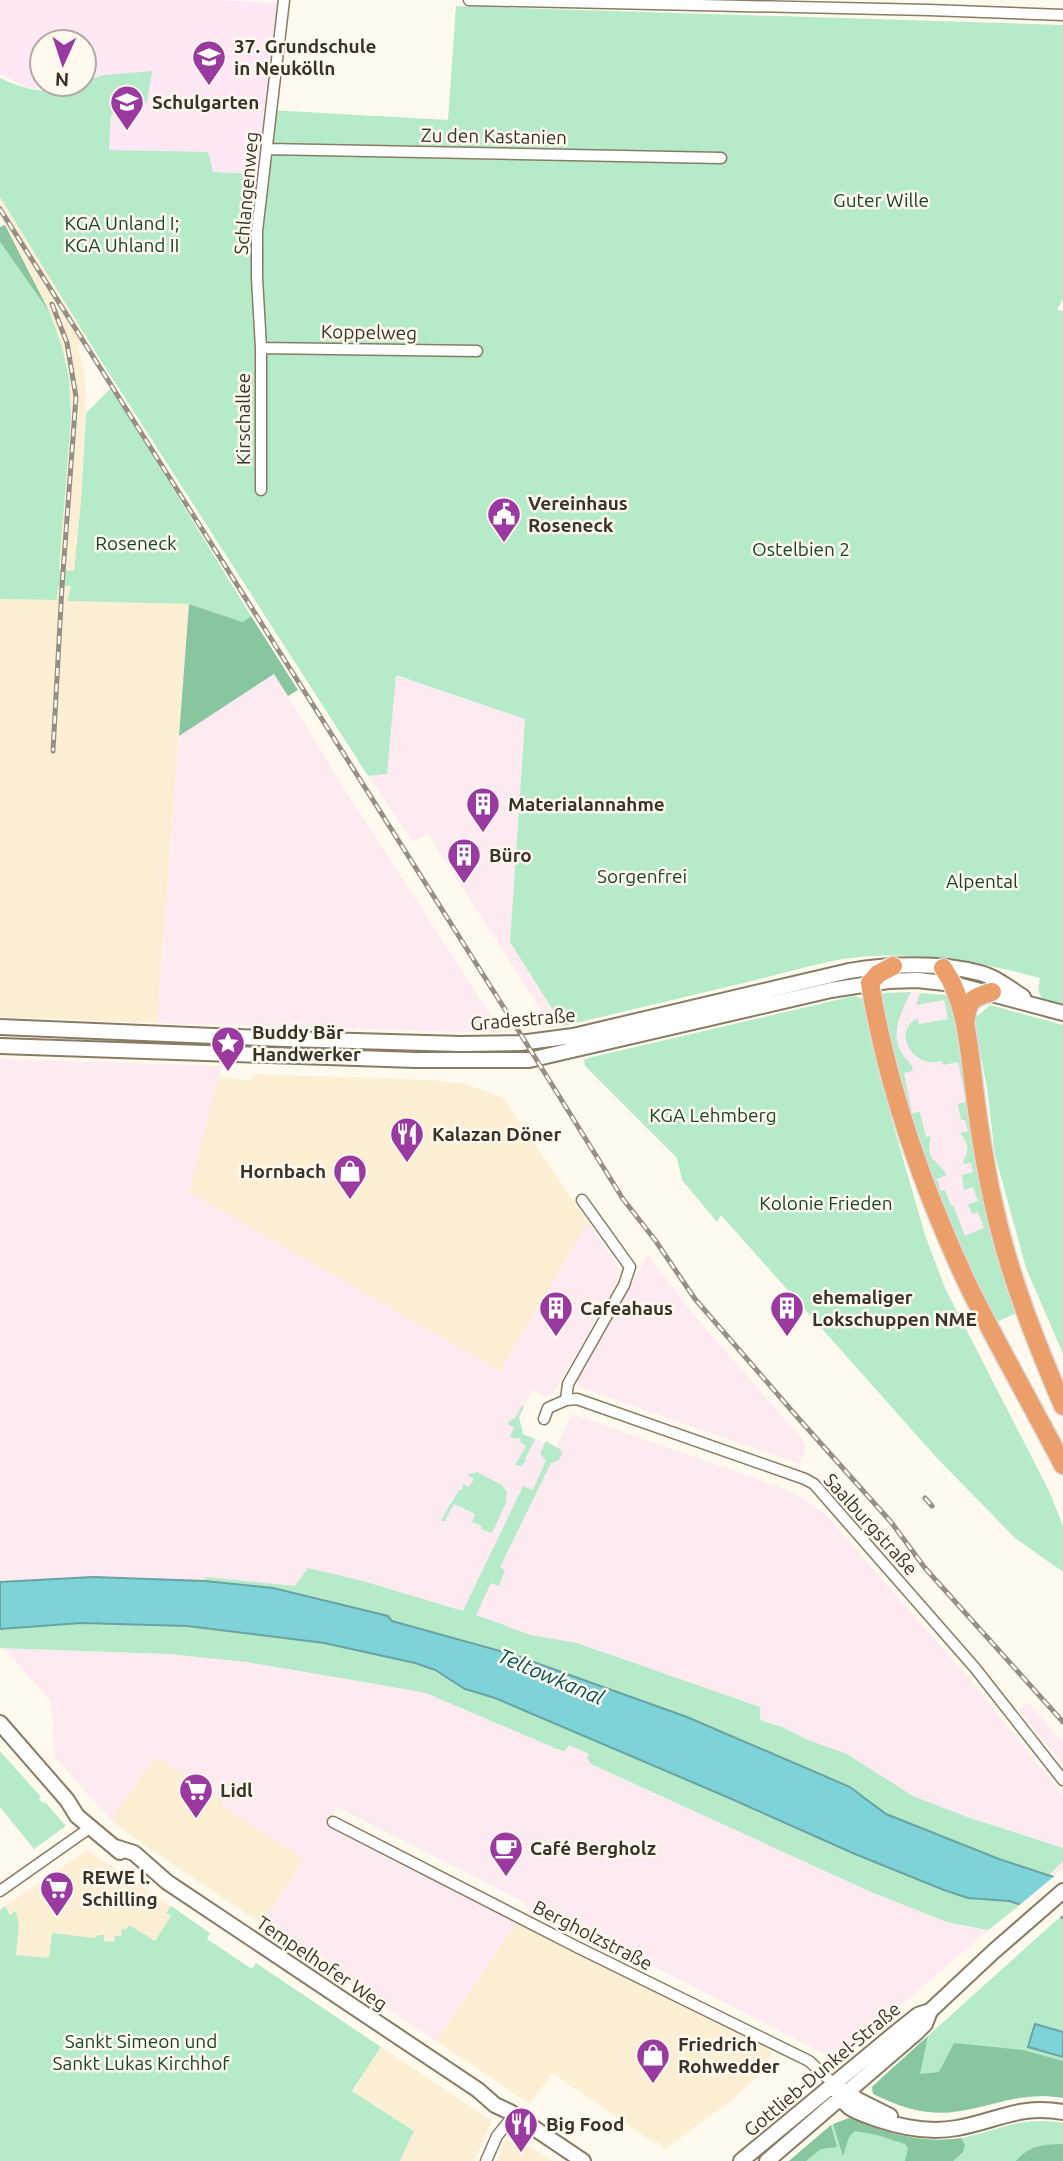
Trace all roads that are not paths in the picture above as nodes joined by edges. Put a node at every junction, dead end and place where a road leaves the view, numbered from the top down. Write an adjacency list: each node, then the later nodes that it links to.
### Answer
1 (285, 0): 8 (street, Schlangenweg)
2 (469, 0): 3 (street)
3 (561, 2): 4 (street)
4 (688, 3): 5 (street)
5 (797, 4): 6 (street)
6 (929, 5): 7 (street)
7 (1063, 15)
8 (267, 149): 9 (street, Zu den Kastanien); 10 (street, Schlangenweg)
9 (721, 158)
10 (261, 348): 11 (street, Koppelweg); 12 (street, Kirschallee)
11 (477, 351)
12 (261, 490)
13 (893, 966): 14 (street, Gradestraße); 15 (highway); 20 (street, Gradestraße)
14 (943, 968): 16 (highway); 18 (street, Gradestraße)
15 (870, 983): 16 (street, Gradestraße); 22 (street, Gradestraße); 27 (highway)
16 (954, 984): 17 (street, Gradestraße); 21 (highway)
17 (992, 992): 18 (street, Gradestraße); 21 (highway)
18 (1032, 1004): 19 (street, Gradestraße)
19 (1063, 1013)
20 (0, 1027)
21 (965, 1027): 25 (highway)
22 (0, 1046)
23 (582, 1199): 24 (street)
24 (566, 1400): 26 (street); 29 (street, Saalburgstraße)
25 (1063, 1406)
26 (544, 1419)
27 (1063, 1465)
28 (0, 1723): 31 (street, Tempelhofer Weg)
29 (1063, 1780)
30 (333, 1822): 35 (street, Bergholzstraße)
31 (92, 1827): 32 (street); 38 (street, Tempelhofer Weg)
32 (0, 1891)
33 (1063, 1891): 34 (street, Gottlieb-Dunkel-Straße)
34 (930, 2011): 35 (street, Gottlieb-Dunkel-Straße); 36 (street, Gottlieb-Dunkel-Straße)
35 (834, 2084): 36 (street); 41 (street, Gottlieb-Dunkel-Straße)
36 (844, 2096): 37 (street); 42 (street, Gottlieb-Dunkel-Straße)
37 (1063, 2112)
38 (512, 2113): 39 (street); 40 (street, Tempelhofer Weg)
39 (486, 2161)
40 (583, 2161)
41 (741, 2161)
42 (767, 2161)

